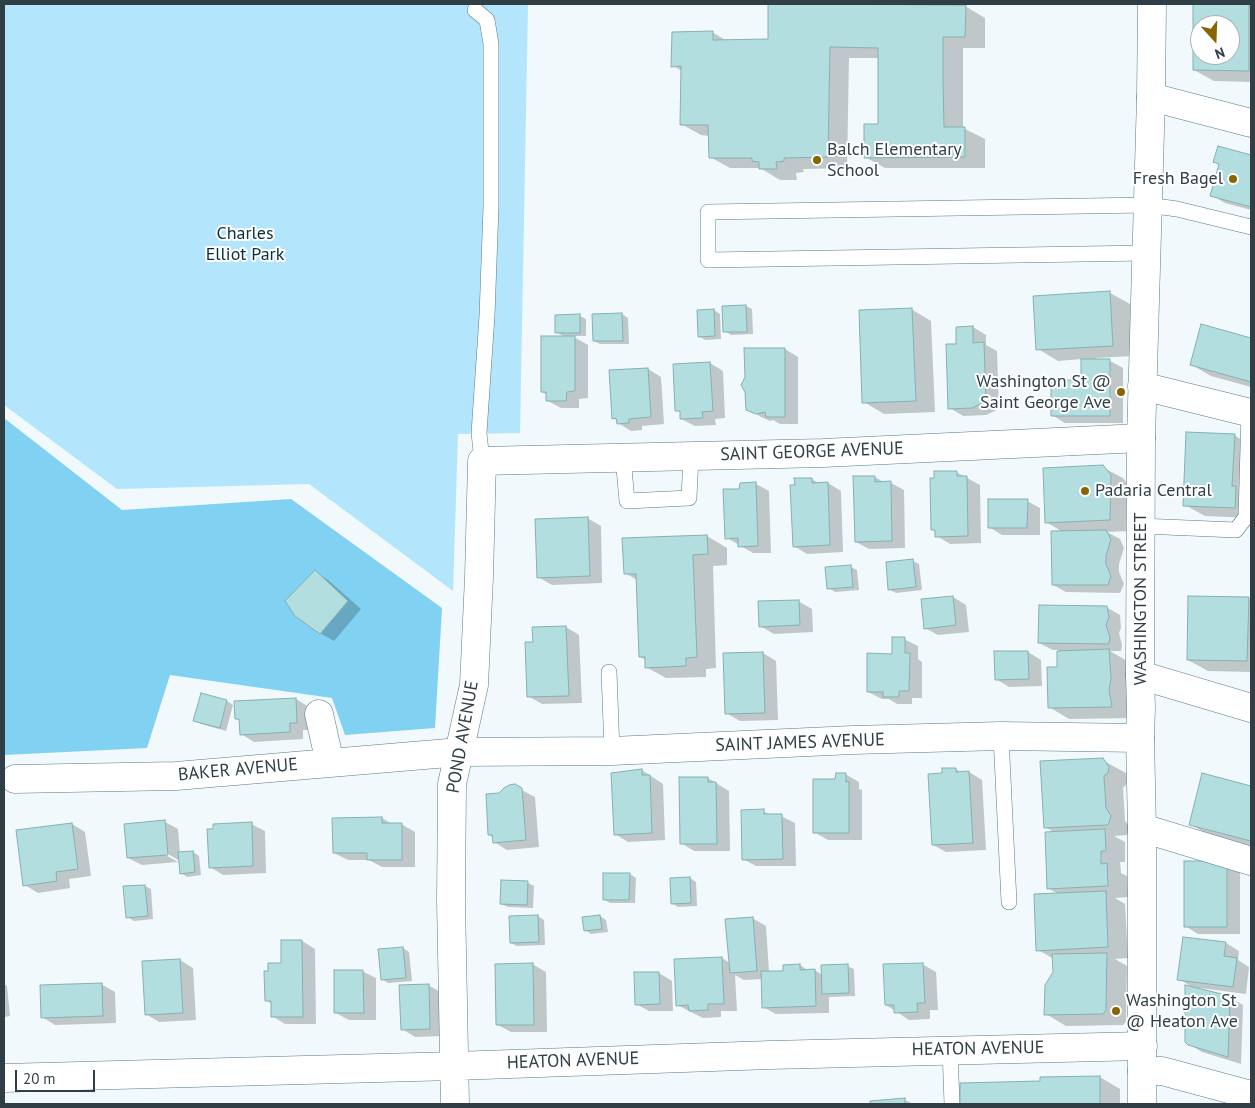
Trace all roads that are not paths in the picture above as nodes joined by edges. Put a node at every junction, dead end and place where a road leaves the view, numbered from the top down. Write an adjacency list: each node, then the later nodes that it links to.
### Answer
1 (1152, 4): 3 (street, WASHINGTON STREET)
2 (475, 10): 13 (lane)
3 (1151, 97): 4 (street); 5 (street, WASHINGTON STREET)
4 (1251, 123)
5 (1148, 205): 6 (lane); 7 (street, WASHINGTON STREET); 7 (lane)
6 (1251, 227)
7 (1146, 253): 8 (street, WASHINGTON STREET)
8 (1142, 386): 9 (street); 10 (street, WASHINGTON STREET)
9 (1250, 413): 14 (lane)
10 (1141, 438): 11 (street, SAINT GEORGE AVENUE); 14 (street, WASHINGTON STREET)
11 (691, 456): 12 (street, SAINT GEORGE AVENUE); 12 (lane)
12 (623, 457): 13 (street, SAINT GEORGE AVENUE)
13 (482, 461): 22 (street, POND AVENUE)
14 (1140, 526): 16 (street, WASHINGTON STREET)
15 (609, 672): 21 (lane)
16 (1140, 675): 17 (street); 20 (street, WASHINGTON STREET)
17 (1251, 708)
18 (319, 714): 23 (street)
19 (1001, 736): 20 (street, SAINT JAMES AVENUE); 21 (street, SAINT JAMES AVENUE); 27 (lane)
20 (1140, 738): 25 (street, WASHINGTON STREET)
21 (612, 751): 22 (street, SAINT JAMES AVENUE)
22 (460, 752): 23 (street, BAKER AVENUE); 30 (street, POND AVENUE)
23 (330, 763): 24 (street, BAKER AVENUE)
24 (15, 779)
25 (1142, 828): 26 (street); 29 (street, WASHINGTON STREET)
26 (1251, 860)
27 (1009, 902)
28 (950, 1050): 29 (street, HEATON AVENUE); 30 (street, HEATON AVENUE); 34 (lane)
29 (1142, 1059): 32 (street, HEATON AVENUE); 35 (street, WASHINGTON STREET)
30 (454, 1066): 31 (street, HEATON AVENUE); 33 (street, POND AVENUE)
31 (4, 1078)
32 (1251, 1095)
33 (455, 1104)
34 (952, 1104)
35 (1142, 1104)

